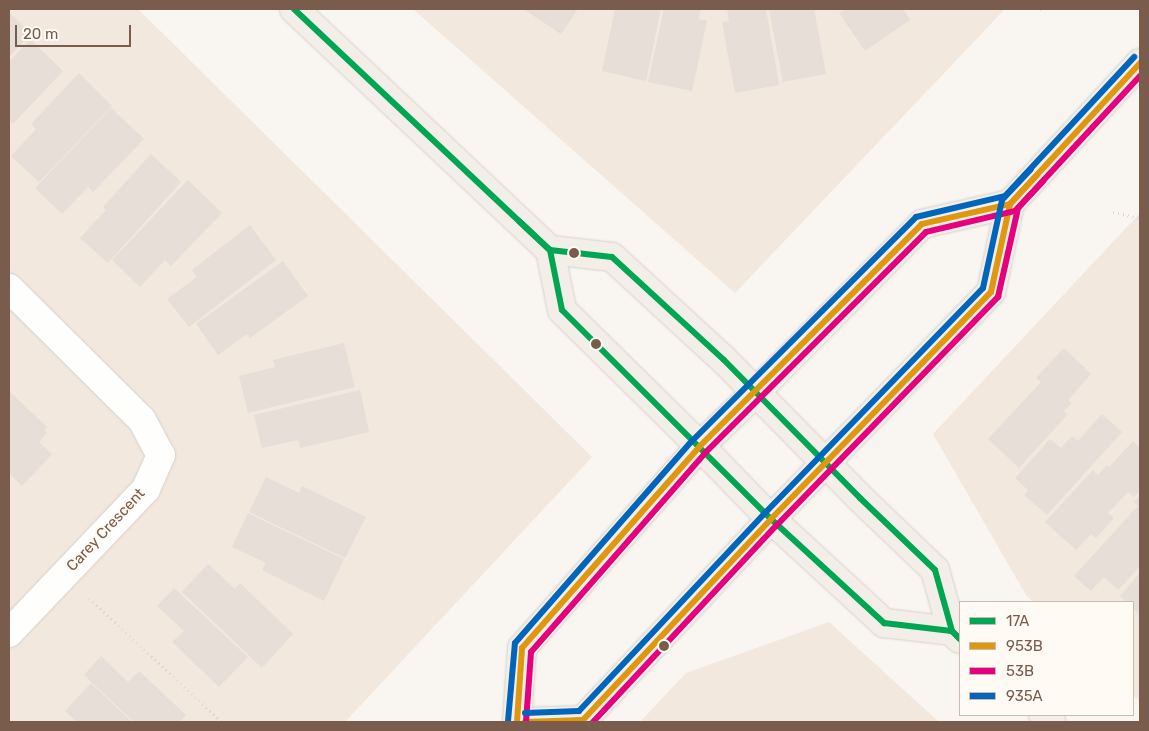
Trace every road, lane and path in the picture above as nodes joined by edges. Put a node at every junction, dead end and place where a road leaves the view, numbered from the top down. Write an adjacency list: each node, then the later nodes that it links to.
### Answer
1 (294, 9): 6 (main road)
2 (1140, 63): 3 (main road)
3 (1010, 204): 8 (main road); 10 (main road)
4 (1113, 212): 5 (path)
5 (1140, 218)
6 (550, 250): 8 (main road); 9 (main road)
7 (9, 288): 12 (street, Carey Crescent)
8 (755, 393): 9 (main road); 10 (main road)
9 (700, 446): 11 (main road); 16 (main road)
10 (825, 463): 11 (main road); 14 (main road)
11 (771, 519): 14 (main road); 17 (main road)
12 (64, 575): 13 (street, Carey Crescent); 15 (path)
13 (9, 633)
14 (956, 635)
15 (222, 722)
16 (517, 722)
17 (525, 722)

